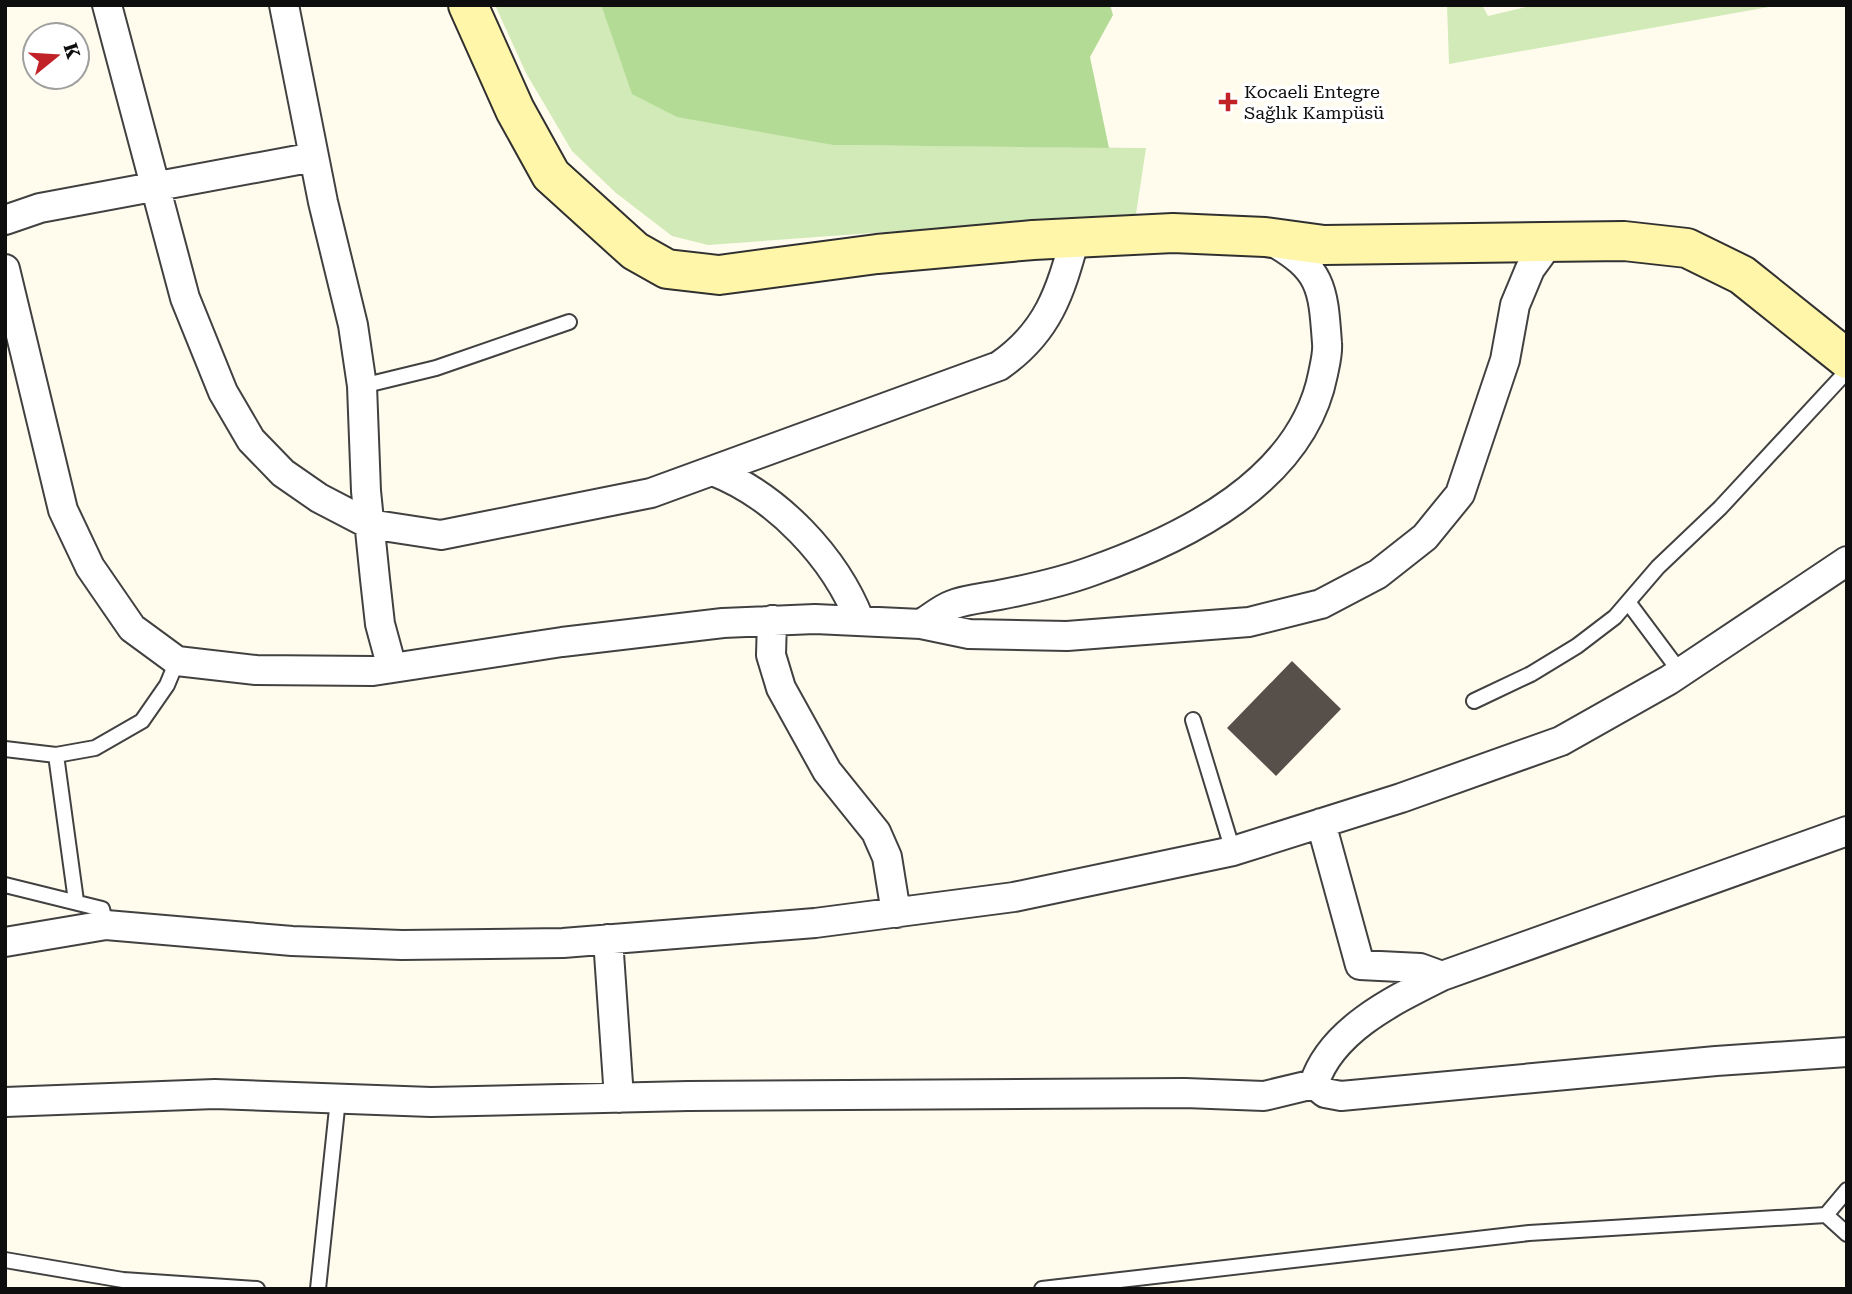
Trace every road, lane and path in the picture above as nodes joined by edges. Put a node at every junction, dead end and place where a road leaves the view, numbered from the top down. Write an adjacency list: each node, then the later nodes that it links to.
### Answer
1 (107, 5): 5 (street)
2 (284, 5): 4 (street)
3 (468, 5): 8 (street)
4 (314, 157): 5 (street); 14 (street)
5 (156, 186): 6 (street); 16 (street)
6 (5, 220)
7 (1265, 237): 8 (street); 9 (street); 21 (street)
8 (1075, 238): 15 (street)
9 (1549, 243): 12 (street); 21 (street)
10 (5, 269): 22 (street)
11 (569, 322): 14 (lane)
12 (1847, 359)
13 (1847, 371): 18 (lane)
14 (362, 386): 16 (street)
15 (713, 471): 16 (street); 20 (street)
16 (369, 524): 23 (street)
17 (1847, 561): 24 (street)
18 (1628, 602): 24 (lane); 25 (lane)
19 (772, 621): 20 (street); 23 (street); 34 (street)
20 (859, 621): 21 (street)
21 (921, 624)
22 (177, 662): 23 (street); 28 (lane)
23 (392, 668)
24 (1681, 673): 29 (street)
25 (1474, 701)
26 (1193, 720): 31 (lane)
27 (5, 749): 28 (lane)
28 (56, 755): 33 (lane)
29 (1321, 823): 31 (street); 38 (street)
30 (1847, 831): 38 (street)
31 (1233, 851): 34 (street)
32 (5, 885): 33 (lane)
33 (76, 901): 35 (lane)
34 (896, 913): 36 (street)
35 (106, 925): 36 (street); 37 (street)
36 (608, 939): 42 (street)
37 (5, 942)
38 (1442, 976): 40 (street)
39 (1847, 1052): 40 (street)
40 (1314, 1084): 42 (street)
41 (338, 1098): 42 (street); 43 (street); 49 (lane)
42 (619, 1098)
43 (5, 1102)
44 (1847, 1190): 45 (lane)
45 (1826, 1215): 46 (lane); 50 (lane)
46 (1847, 1234)
47 (5, 1260): 48 (lane)
48 (257, 1289)
49 (318, 1289)
50 (1042, 1289)

